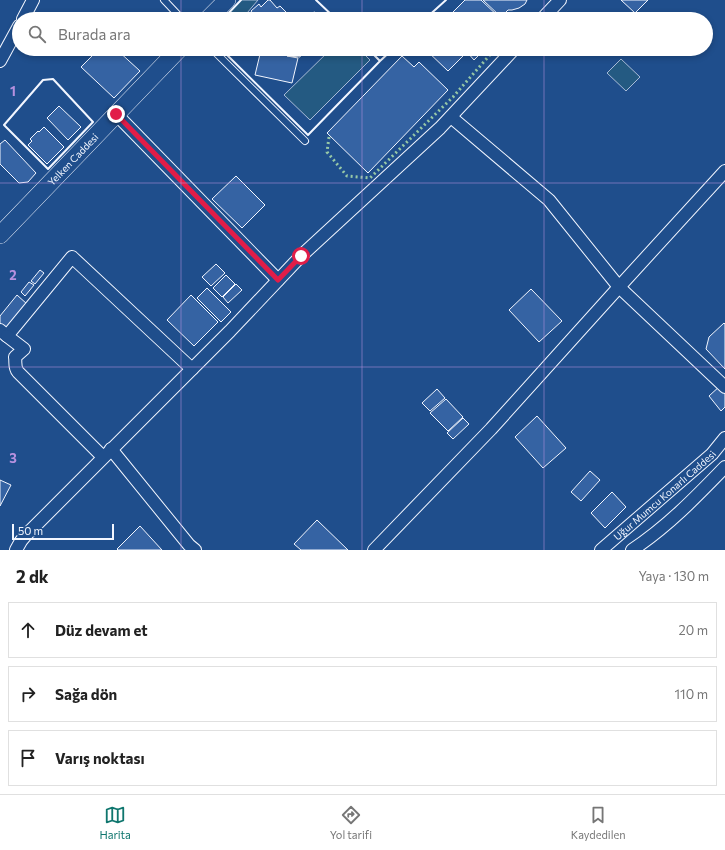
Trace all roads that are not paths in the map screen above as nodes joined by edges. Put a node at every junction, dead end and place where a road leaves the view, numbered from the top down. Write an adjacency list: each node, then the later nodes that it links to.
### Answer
1 (33, 0): 5 (street)
2 (164, 0): 6 (lane)
3 (227, 0): 7 (street)
4 (560, 0): 8 (street)
5 (27, 12)
6 (175, 12)
7 (215, 12)
8 (549, 12)
9 (12, 39): 13 (street)
10 (172, 56): 14 (street, Yelken Caddesi)
11 (219, 56): 16 (lane)
12 (508, 56): 15 (street)
13 (0, 61)
14 (116, 114): 18 (street, Yelken Caddesi); 19 (street)
15 (451, 117): 19 (street); 20 (street)
16 (305, 141)
17 (725, 171): 20 (street)
18 (0, 234)
19 (278, 280): 22 (street)
20 (618, 287): 23 (street); 29 (street)
21 (3, 333): 22 (street); 25 (street)
22 (192, 369): 25 (street)
23 (725, 387)
24 (725, 438): 30 (street, Uğur Mumcu Konarlı Caddesi)
25 (107, 453): 27 (street); 28 (street)
26 (725, 467): 31 (street, Uğur Mumcu Konarlı Caddesi)
27 (16, 550)
28 (195, 550)
29 (374, 550)
30 (601, 550)
31 (632, 550)

